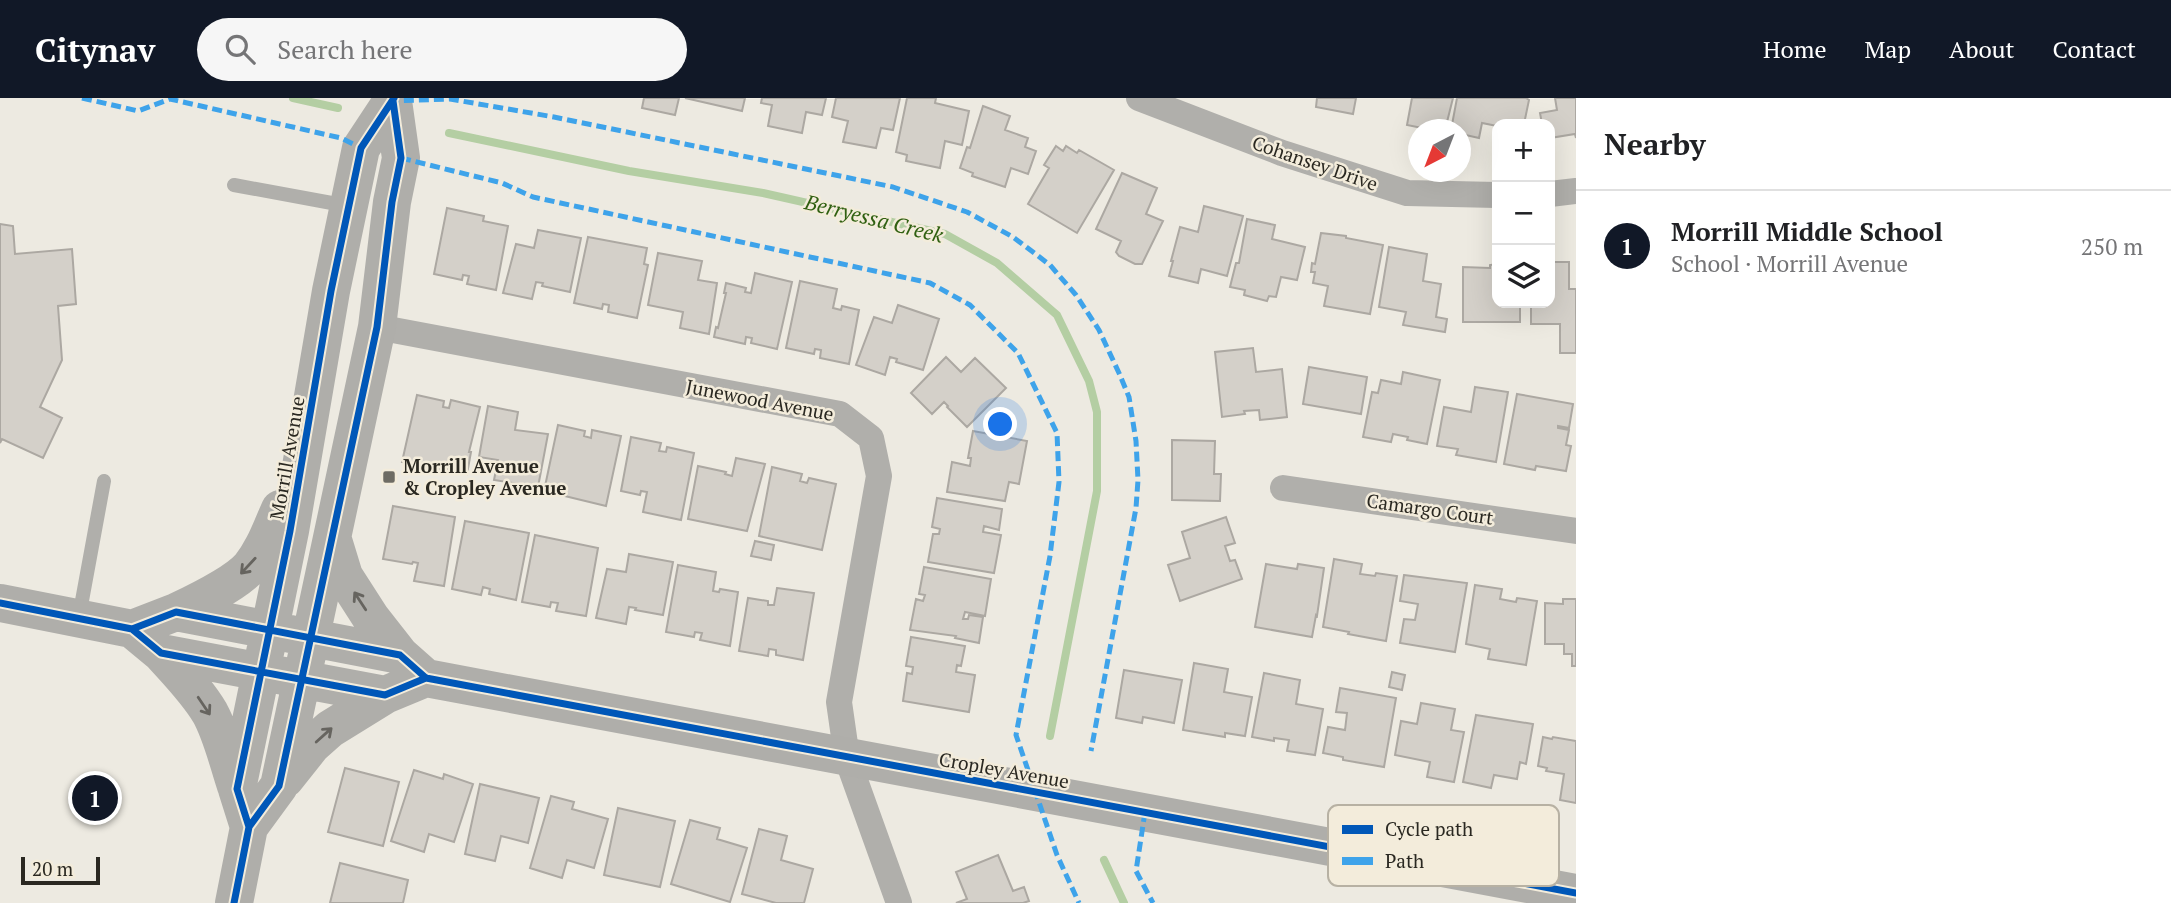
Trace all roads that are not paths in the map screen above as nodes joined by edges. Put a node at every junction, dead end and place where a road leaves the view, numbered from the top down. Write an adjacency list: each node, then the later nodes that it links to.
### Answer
1 (1139, 98): 6 (street, Cohansey Drive)
2 (394, 100): 7 (main road, Morrill Avenue); 8 (main road, Morrill Avenue)
3 (234, 185): 7 (lane)
4 (1576, 191): 5 (street)
5 (1555, 193)
6 (1492, 195)
7 (349, 206): 9 (main road, Morrill Avenue)
8 (377, 327): 13 (main road, Morrill Avenue); 25 (street, Junewood Avenue)
9 (302, 463): 15 (main road, one-way to 15); 18 (main road, Morrill Avenue)
10 (104, 481): 16 (lane)
11 (1283, 488): 12 (street, Camargo Court)
12 (1576, 531)
13 (333, 540): 19 (main road, Morrill Avenue); 21 (main road, one-way to 13)
14 (0, 603): 16 (main road)
15 (176, 612): 17 (main road); 18 (main road, Cropley Avenue)
16 (78, 618): 17 (main road)
17 (132, 629): 20 (main road)
18 (270, 630): 19 (main road, Cropley Avenue); 22 (main road, Morrill Avenue)
19 (312, 638): 21 (main road, Cropley Avenue); 23 (main road, Morrill Avenue)
20 (162, 653): 22 (main road); 27 (main road, one-way to 27)
21 (413, 667): 24 (main road); 25 (main road, Cropley Avenue)
22 (261, 672): 23 (main road); 27 (main road, Morrill Avenue)
23 (303, 680): 24 (main road); 26 (main road, Morrill Avenue)
24 (385, 695): 26 (main road, one-way to 24)
25 (847, 758): 29 (main road, Cropley Avenue); 34 (street, Junewood Avenue)
26 (279, 786): 28 (main road, Morrill Avenue)
27 (237, 789): 28 (main road, Morrill Avenue)
28 (249, 827): 33 (main road, Morrill Avenue)
29 (1328, 855)
30 (1481, 886): 31 (main road, Cropley Avenue)
31 (1516, 893): 32 (main road, Cropley Avenue)
32 (1576, 893)
33 (234, 903)
34 (899, 903)

